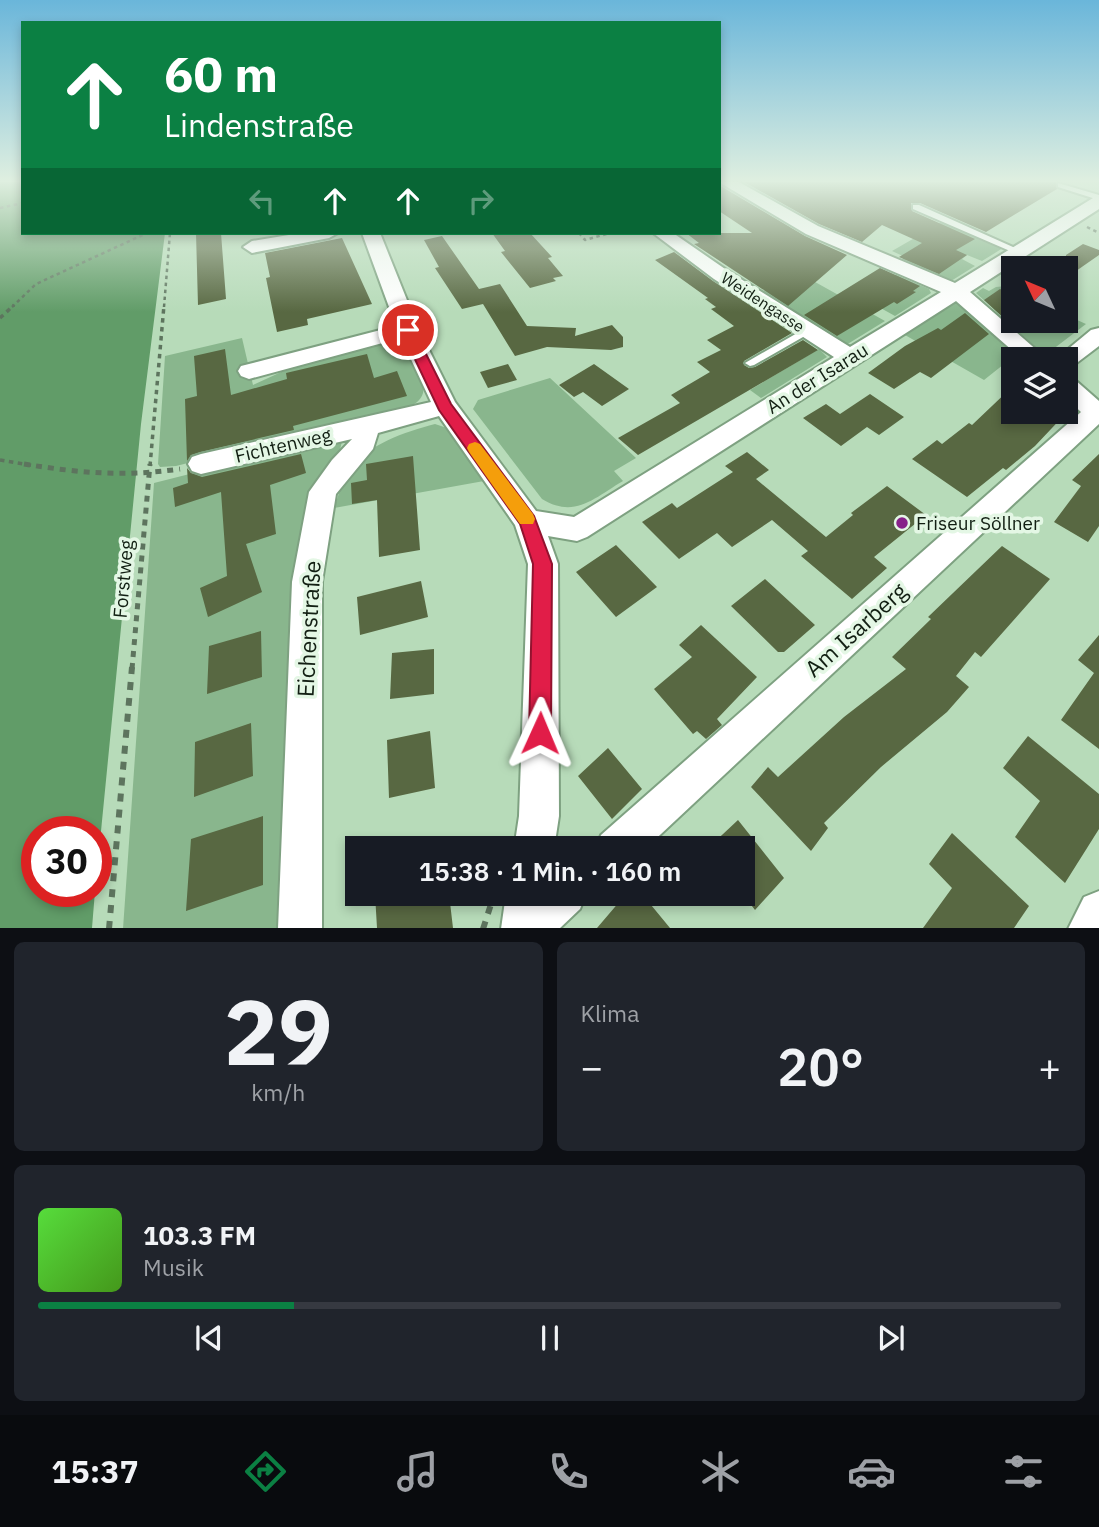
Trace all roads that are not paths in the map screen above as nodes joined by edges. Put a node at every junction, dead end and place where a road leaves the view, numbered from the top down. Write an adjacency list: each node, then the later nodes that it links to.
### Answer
1 (808, 225): 9 (street)
2 (960, 225): 8 (lane)
3 (1061, 225): 8 (street, An der Isarau)
4 (318, 235): 7 (street)
5 (371, 235): 10 (street)
6 (663, 239): 11 (street, Weidengasse)
7 (252, 247)
8 (1020, 252): 9 (street, An der Isarau)
9 (957, 291): 13 (street); 15 (street, An der Isarau)
10 (408, 330): 17 (street); 19 (street)
11 (806, 331): 15 (street, Weidengasse); 16 (lane)
12 (1099, 335): 14 (street)
13 (1022, 347)
14 (1078, 351)
15 (849, 357): 24 (street, An der Isarau)
16 (750, 363)
17 (249, 371)
18 (1078, 396): 20 (street)
19 (445, 406): 21 (street); 23 (street)
20 (1097, 414): 27 (street, Am Isarberg)
21 (366, 426): 22 (street, Fichtenweg); 31 (street, Eichenstraße)
22 (201, 464)
23 (528, 522): 24 (street); 25 (street)
24 (577, 528): 25 (street, An der Isarau)
25 (542, 564): 26 (street)
26 (536, 836)
27 (629, 836)
28 (525, 906): 32 (street)
29 (552, 906): 33 (street)
30 (1099, 912): 34 (street)
31 (300, 928)
32 (522, 928)
33 (529, 928)
34 (1090, 928)

